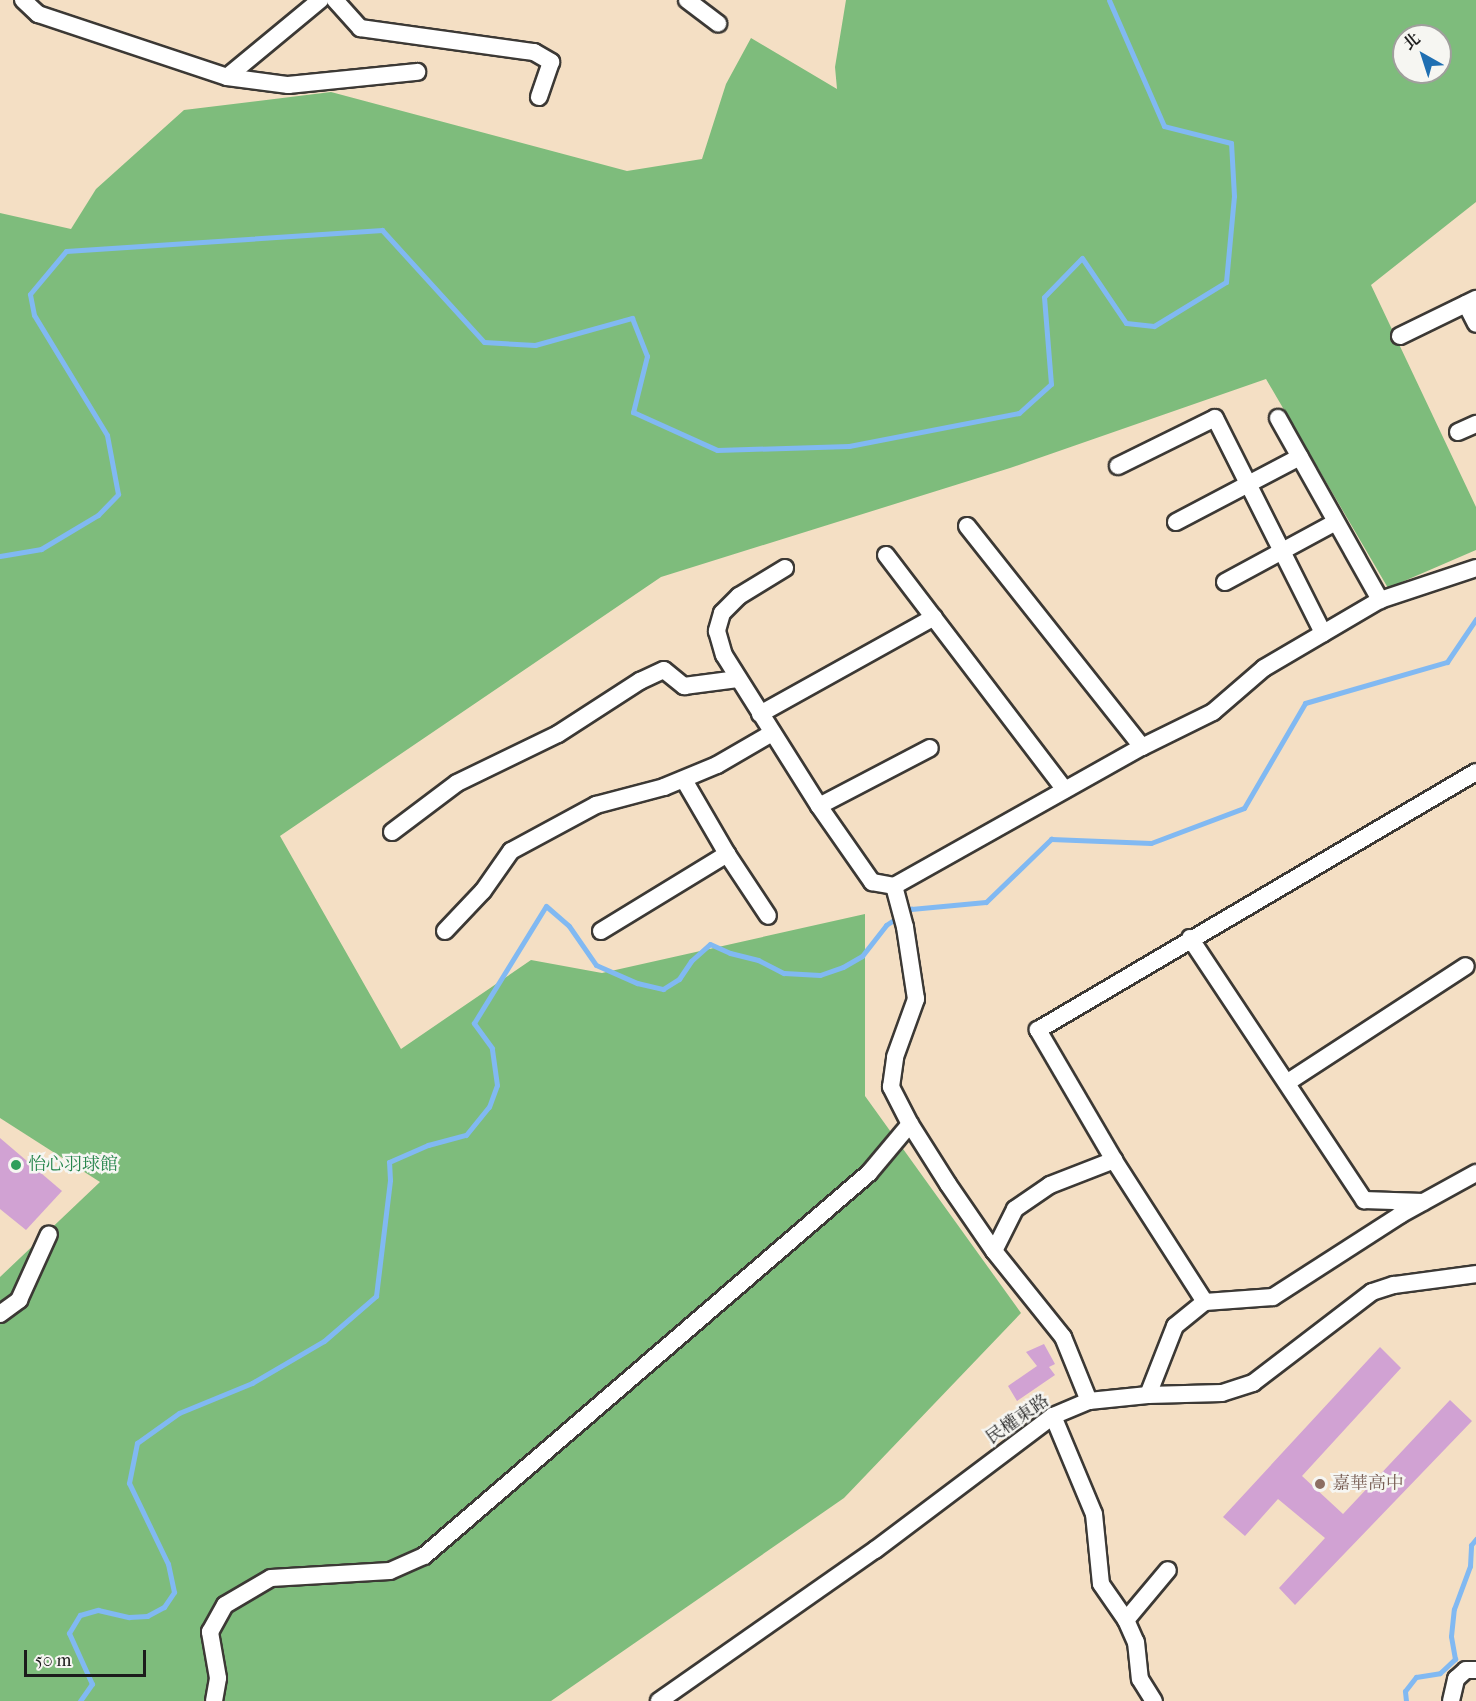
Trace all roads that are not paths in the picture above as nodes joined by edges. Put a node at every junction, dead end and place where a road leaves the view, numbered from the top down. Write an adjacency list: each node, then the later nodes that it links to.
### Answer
1 (22, 0): 7 (street)
2 (320, 0): 7 (street)
3 (335, 0): 8 (street)
4 (687, 0): 5 (street)
5 (718, 23)
6 (417, 72): 7 (street)
7 (227, 77)
8 (539, 97)
9 (1471, 302): 10 (street); 11 (street)
10 (1476, 324)
11 (1400, 336)
12 (1278, 418): 15 (street)
13 (1476, 424): 14 (street)
14 (1458, 432)
15 (1300, 457): 17 (street); 19 (street)
16 (1118, 466): 17 (street)
17 (1247, 482): 18 (street); 21 (street)
18 (1176, 522)
19 (1336, 522): 21 (street); 26 (street)
20 (967, 526): 32 (street)
21 (1282, 552): 25 (street); 28 (street)
22 (886, 555): 27 (street)
23 (785, 568): 29 (street)
24 (1476, 568): 26 (street)
25 (1225, 582)
26 (1380, 600): 28 (street)
27 (934, 617): 30 (street); 36 (street)
28 (1323, 633): 32 (street)
29 (738, 679): 30 (street); 38 (street)
30 (760, 714): 31 (street)
31 (772, 733): 35 (street); 37 (street)
32 (1142, 747): 36 (street)
33 (930, 748): 37 (street)
34 (1476, 772): 44 (street)
35 (684, 780): 39 (street); 42 (street)
36 (1065, 790): 40 (street)
37 (819, 806): 40 (street)
38 (392, 832)
39 (727, 854): 41 (street); 43 (street)
40 (894, 886): 47 (street)
41 (768, 916)
42 (445, 931)
43 (601, 931)
44 (1190, 938): 46 (street); 48 (street)
45 (1466, 966): 46 (street)
46 (1288, 1082): 50 (street)
47 (910, 1124): 52 (street); 62 (street)
48 (1114, 1160): 52 (street); 54 (street)
49 (1476, 1173): 50 (street)
50 (1424, 1202): 54 (street)
51 (49, 1234): 55 (street)
52 (994, 1251): 57 (street)
53 (1476, 1274): 56 (street, 民權東路)
54 (1205, 1302): 56 (street)
55 (0, 1314)
56 (1148, 1395): 57 (street, 民權東路)
57 (1089, 1401): 58 (street, 民權東路)
58 (1053, 1416): 60 (street); 63 (street, 民權東路)
59 (1168, 1570): 60 (street)
60 (1126, 1620): 64 (street)
61 (1476, 1670): 65 (street)
62 (214, 1701)
63 (659, 1701)
64 (1154, 1701)
65 (1451, 1701)

